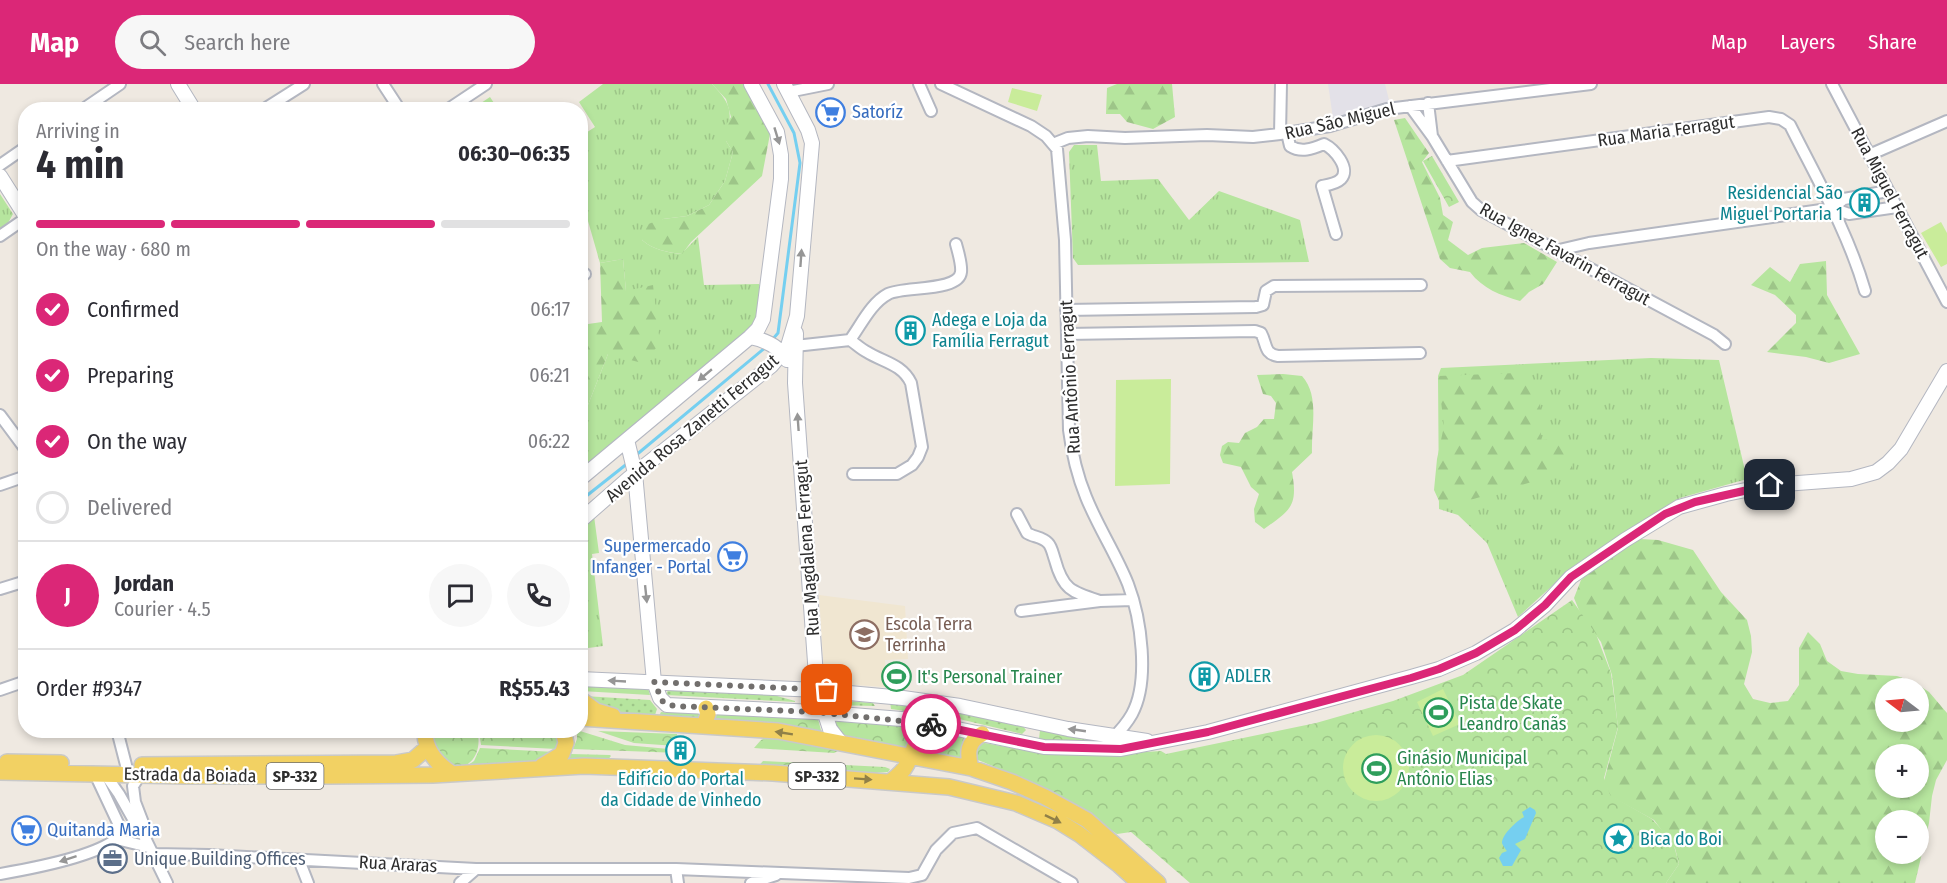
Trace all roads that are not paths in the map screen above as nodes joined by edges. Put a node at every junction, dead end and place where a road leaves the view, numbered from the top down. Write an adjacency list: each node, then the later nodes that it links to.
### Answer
1 (120, 84): 14 (street)
2 (178, 84): 15 (main road)
3 (304, 84): 16 (street)
4 (383, 84): 17 (street)
5 (486, 84): 18 (street)
6 (751, 84): 45 (main road, Avenida Rosa Zanetti Ferragut, one-way to 45)
7 (828, 84): 13 (street)
8 (919, 84): 21 (street)
9 (941, 84): 25 (street)
10 (1281, 84): 23 (street)
11 (1591, 84): 19 (street, Rua São Miguel)
12 (1832, 84): 27 (street, Rua Miguel Ferragut)
13 (786, 88): 48 (main road, Avenida Rosa Zanetti Ferragut, one-way to 13)
14 (94, 102)
15 (189, 102)
16 (276, 102)
17 (395, 102)
18 (459, 102)
19 (1428, 104): 20 (street, Rua São Miguel); 24 (street, Rua Ignez Favarin Ferragut)
20 (1410, 106): 23 (street, Rua São Miguel); 24 (street, Rua Ignez Favarin Ferragut)
21 (931, 111)
22 (1947, 121): 27 (street)
23 (1284, 134): 25 (street, Rua São Miguel); 36 (street)
24 (1432, 136): 28 (street, Rua Ignez Favarin Ferragut)
25 (1053, 144): 43 (street, Rua Antônio Ferragut)
26 (18, 153): 29 (street)
27 (1869, 155): 31 (street, Rua Miguel Ferragut)
28 (1447, 161): 34 (street, Rua Maria Ferragut); 39 (street, Rua Ignez Favarin Ferragut)
29 (0, 165)
30 (0, 176): 32 (main road)
31 (1888, 191): 33 (street, Rua Miguel Ferragut); 34 (street)
32 (18, 205)
33 (1897, 207): 34 (street); 42 (street, Rua Miguel Ferragut)
34 (1832, 208): 39 (street); 41 (street, Rua Maria Ferragut)
35 (18, 224): 37 (street)
36 (1335, 234)
37 (0, 236)
38 (956, 244): 46 (street)
39 (1559, 250): 47 (street, Rua Ignez Favarin Ferragut)
40 (1421, 285): 43 (street)
41 (1865, 291)
42 (1947, 302)
43 (1066, 310): 44 (street, Rua Antônio Ferragut)
44 (1067, 334): 49 (street); 65 (street, Rua Antônio Ferragut)
45 (750, 337): 48 (main road); 53 (main road, Avenida Rosa Zanetti Ferragut, one-way to 53)
46 (850, 340): 48 (street); 56 (street)
47 (1725, 344)
48 (789, 349): 55 (main road, Avenida Rosa Zanetti Ferragut); 73 (main road, Rua Magdalena Ferragut, one-way to 48)
49 (1420, 353)
50 (1947, 371): 90 (main road)
51 (0, 415): 52 (street)
52 (18, 439)
53 (627, 440): 54 (main road, Avenida Rosa Zanetti Ferragut); 55 (main road)
54 (588, 472)
55 (635, 473): 59 (main road, Avenida Rosa Zanetti Ferragut); 60 (main road)
56 (853, 474)
57 (18, 479): 58 (street)
58 (0, 485)
59 (604, 501): 60 (main road); 61 (main road, Avenida Rosa Zanetti Ferragut)
60 (638, 508): 69 (main road, one-way to 69)
61 (588, 514)
62 (1017, 514): 66 (street)
63 (18, 583): 64 (street)
64 (0, 589)
65 (1133, 600): 66 (street); 85 (street, Rua Antônio Ferragut)
66 (1100, 601): 67 (street)
67 (1022, 610)
68 (588, 679): 69 (main road, one-way to 68)
69 (654, 682): 71 (main road); 76 (main road)
70 (18, 684): 72 (street)
71 (793, 688): 73 (main road); 77 (main road)
72 (0, 690)
73 (817, 690): 74 (main road); 77 (main road, Rua Magdalena Ferragut)
74 (879, 695): 78 (main road); 80 (main road)
75 (588, 705): 81 (main road)
76 (705, 708): 77 (main road); 83 (main road)
77 (823, 709): 78 (main road); 91 (main road, Rua Magdalena Ferragut)
78 (879, 717): 82 (main road)
79 (588, 719): 81 (main road, SP-332)
80 (1038, 722): 85 (main road, one-way to 80); 92 (main road)
81 (657, 724): 83 (main road, SP-332)
82 (937, 725): 84 (main road); 96 (main road)
83 (704, 726): 91 (main road, SP-332, one-way to 83)
84 (982, 734): 92 (main road); 100 (main road)
85 (1116, 735): 90 (main road); 94 (street, Rua Antônio Ferragut)
86 (119, 738): 98 (street)
87 (426, 738): 93 (main road)
88 (565, 738): 95 (main road)
89 (571, 738): 95 (main road)
90 (1155, 742): 94 (main road)
91 (841, 743): 96 (main road, SP-332)
92 (1033, 745): 94 (main road)
93 (428, 747): 98 (main road, Estrada da Boiada / SP-332); 102 (main road)
94 (1101, 749)
95 (562, 754): 99 (main road)
96 (909, 756): 100 (main road, SP-332); 105 (main road)
97 (0, 762): 98 (main road, Estrada da Boiada / SP-332)
98 (126, 765)
99 (540, 767): 102 (main road, SP-332); 105 (main road, SP-332, one-way to 105)
100 (971, 768): 123 (main road, SP-332)
101 (0, 772): 103 (main road, Estrada da Boiada / SP-332)
102 (451, 773): 104 (main road, Estrada da Boiada / SP-332)
103 (101, 779): 104 (main road, Estrada da Boiada / SP-332); 106 (street); 107 (street)
104 (136, 781): 106 (street); 108 (street)
105 (890, 782): 122 (main road, SP-332, one-way to 122)
106 (115, 787): 108 (street)
107 (116, 839): 108 (street, Rua Araras); 112 (street, one-way to 112)
108 (149, 846): 109 (street, Rua Araras); 116 (street)
109 (299, 860): 110 (street, Rua Araras); 117 (street)
110 (477, 869): 111 (street, Rua Araras); 118 (street)
111 (676, 869): 113 (street, Rua Araras); 119 (street)
112 (0, 874)
113 (779, 874): 115 (street, Rua Araras); 120 (street)
114 (924, 879): 115 (street, Rua Araras); 121 (street, Rua Araras)
115 (909, 881)
116 (167, 883)
117 (308, 883)
118 (460, 883)
119 (678, 883)
120 (751, 883)
121 (1072, 883)
122 (1138, 883)
123 (1158, 883)

